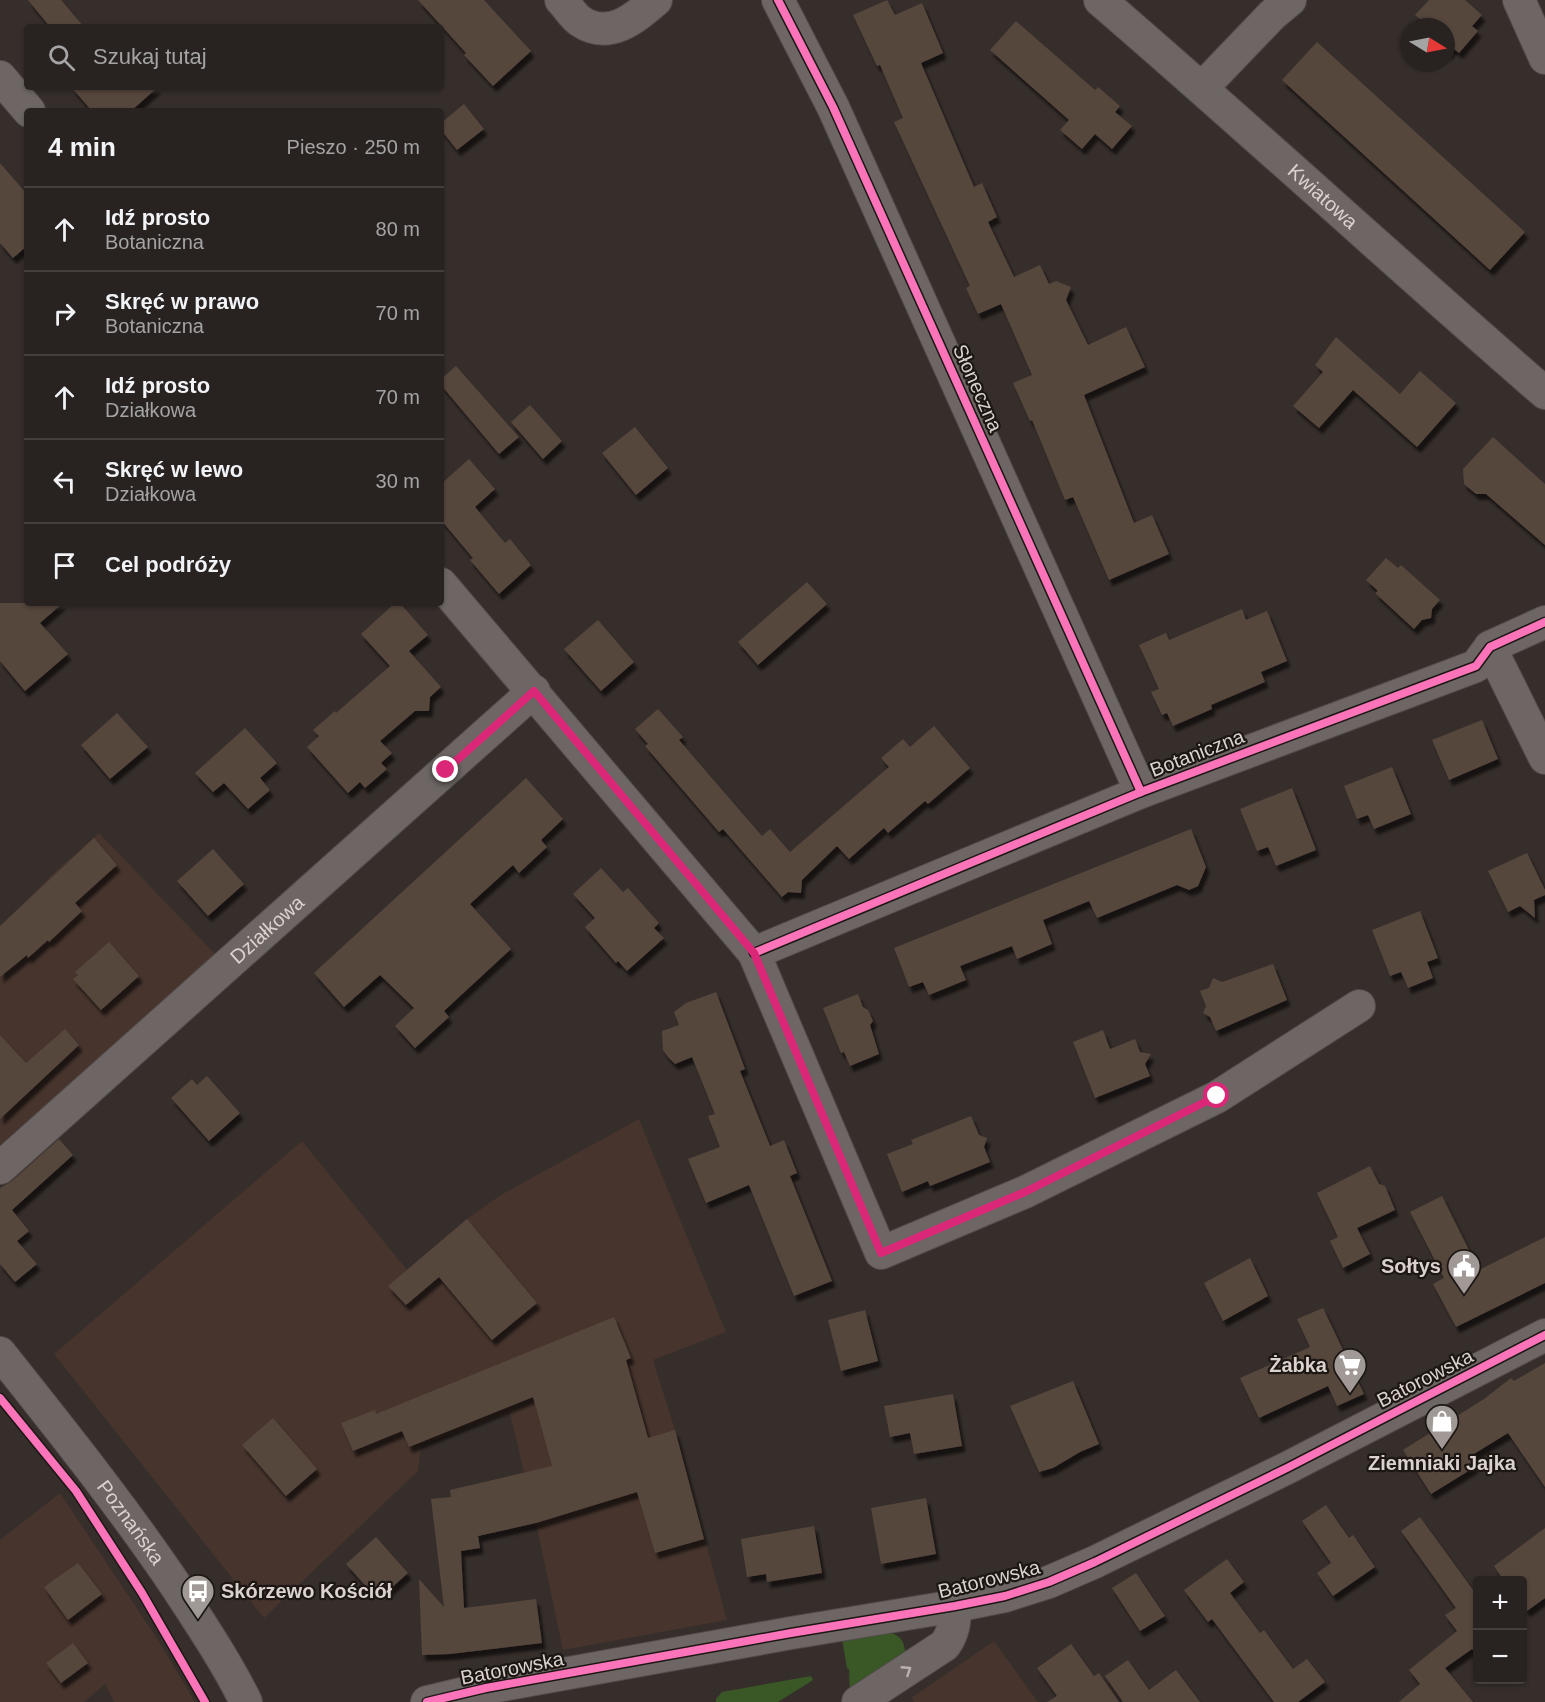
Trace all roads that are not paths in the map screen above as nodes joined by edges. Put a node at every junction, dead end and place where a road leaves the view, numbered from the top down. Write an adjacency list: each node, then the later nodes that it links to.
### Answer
1 (561, 0): 2 (street)
2 (656, 0)
3 (778, 0): 17 (street, Słoneczna)
4 (1100, 0): 9 (street, Kwiatowa)
5 (1290, 0): 9 (street)
6 (1519, 0): 7 (street)
7 (1545, 58)
8 (0, 77): 10 (street)
9 (1202, 88): 11 (street, Kwiatowa)
10 (26, 108)
11 (1545, 393)
12 (444, 587): 15 (street)
13 (1545, 622): 14 (street, Botaniczna)
14 (1490, 647): 16 (street); 17 (street, Botaniczna)
15 (534, 691): 18 (street); 20 (street, Działkowa)
16 (1545, 758)
17 (1141, 792): 18 (street, Botaniczna)
18 (754, 953): 19 (street)
19 (1359, 1005)
20 (0, 1168)
21 (1545, 1335): 23 (street, Batorowska)
22 (0, 1353): 24 (street, Poznańska)
23 (955, 1606): 25 (street, Batorowska); 26 (street, Batorowska, one-way to 23)
24 (246, 1702)
25 (427, 1702)
26 (858, 1702)

